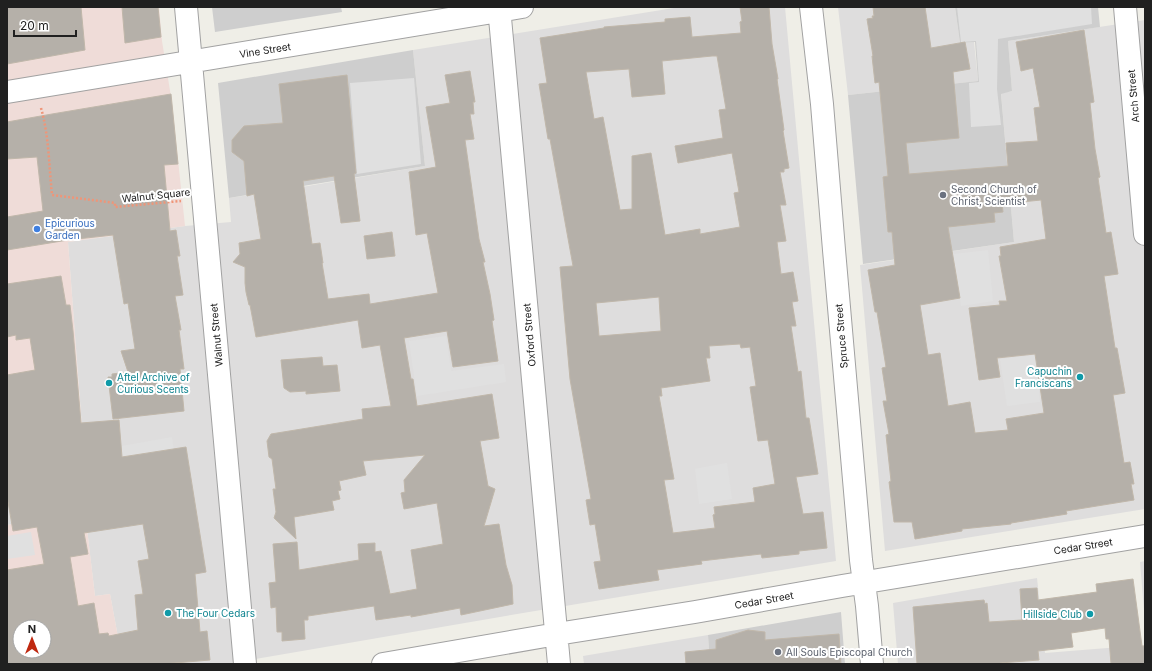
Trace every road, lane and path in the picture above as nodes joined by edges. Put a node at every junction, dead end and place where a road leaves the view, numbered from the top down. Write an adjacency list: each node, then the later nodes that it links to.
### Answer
1 (186, 7): 6 (street, Walnut Street)
2 (522, 7): 5 (street, Vine Street)
3 (811, 7): 12 (street, Spruce Street)
4 (1125, 7): 10 (street, Arch Street)
5 (499, 9): 6 (street, Vine Street); 13 (street, Oxford Street)
6 (192, 62): 7 (street, Vine Street); 9 (street, Walnut Street)
7 (7, 92)
8 (43, 115): 9 (path, Walnut Square)
9 (204, 198): 14 (street, Walnut Street)
10 (1145, 234)
11 (1145, 536): 12 (street, Cedar Street)
12 (864, 582): 13 (street, Cedar Street); 17 (street, Spruce Street)
13 (557, 634): 15 (street, Cedar Street); 16 (street, Oxford Street)
14 (245, 664)
15 (383, 664)
16 (559, 664)
17 (872, 664)

